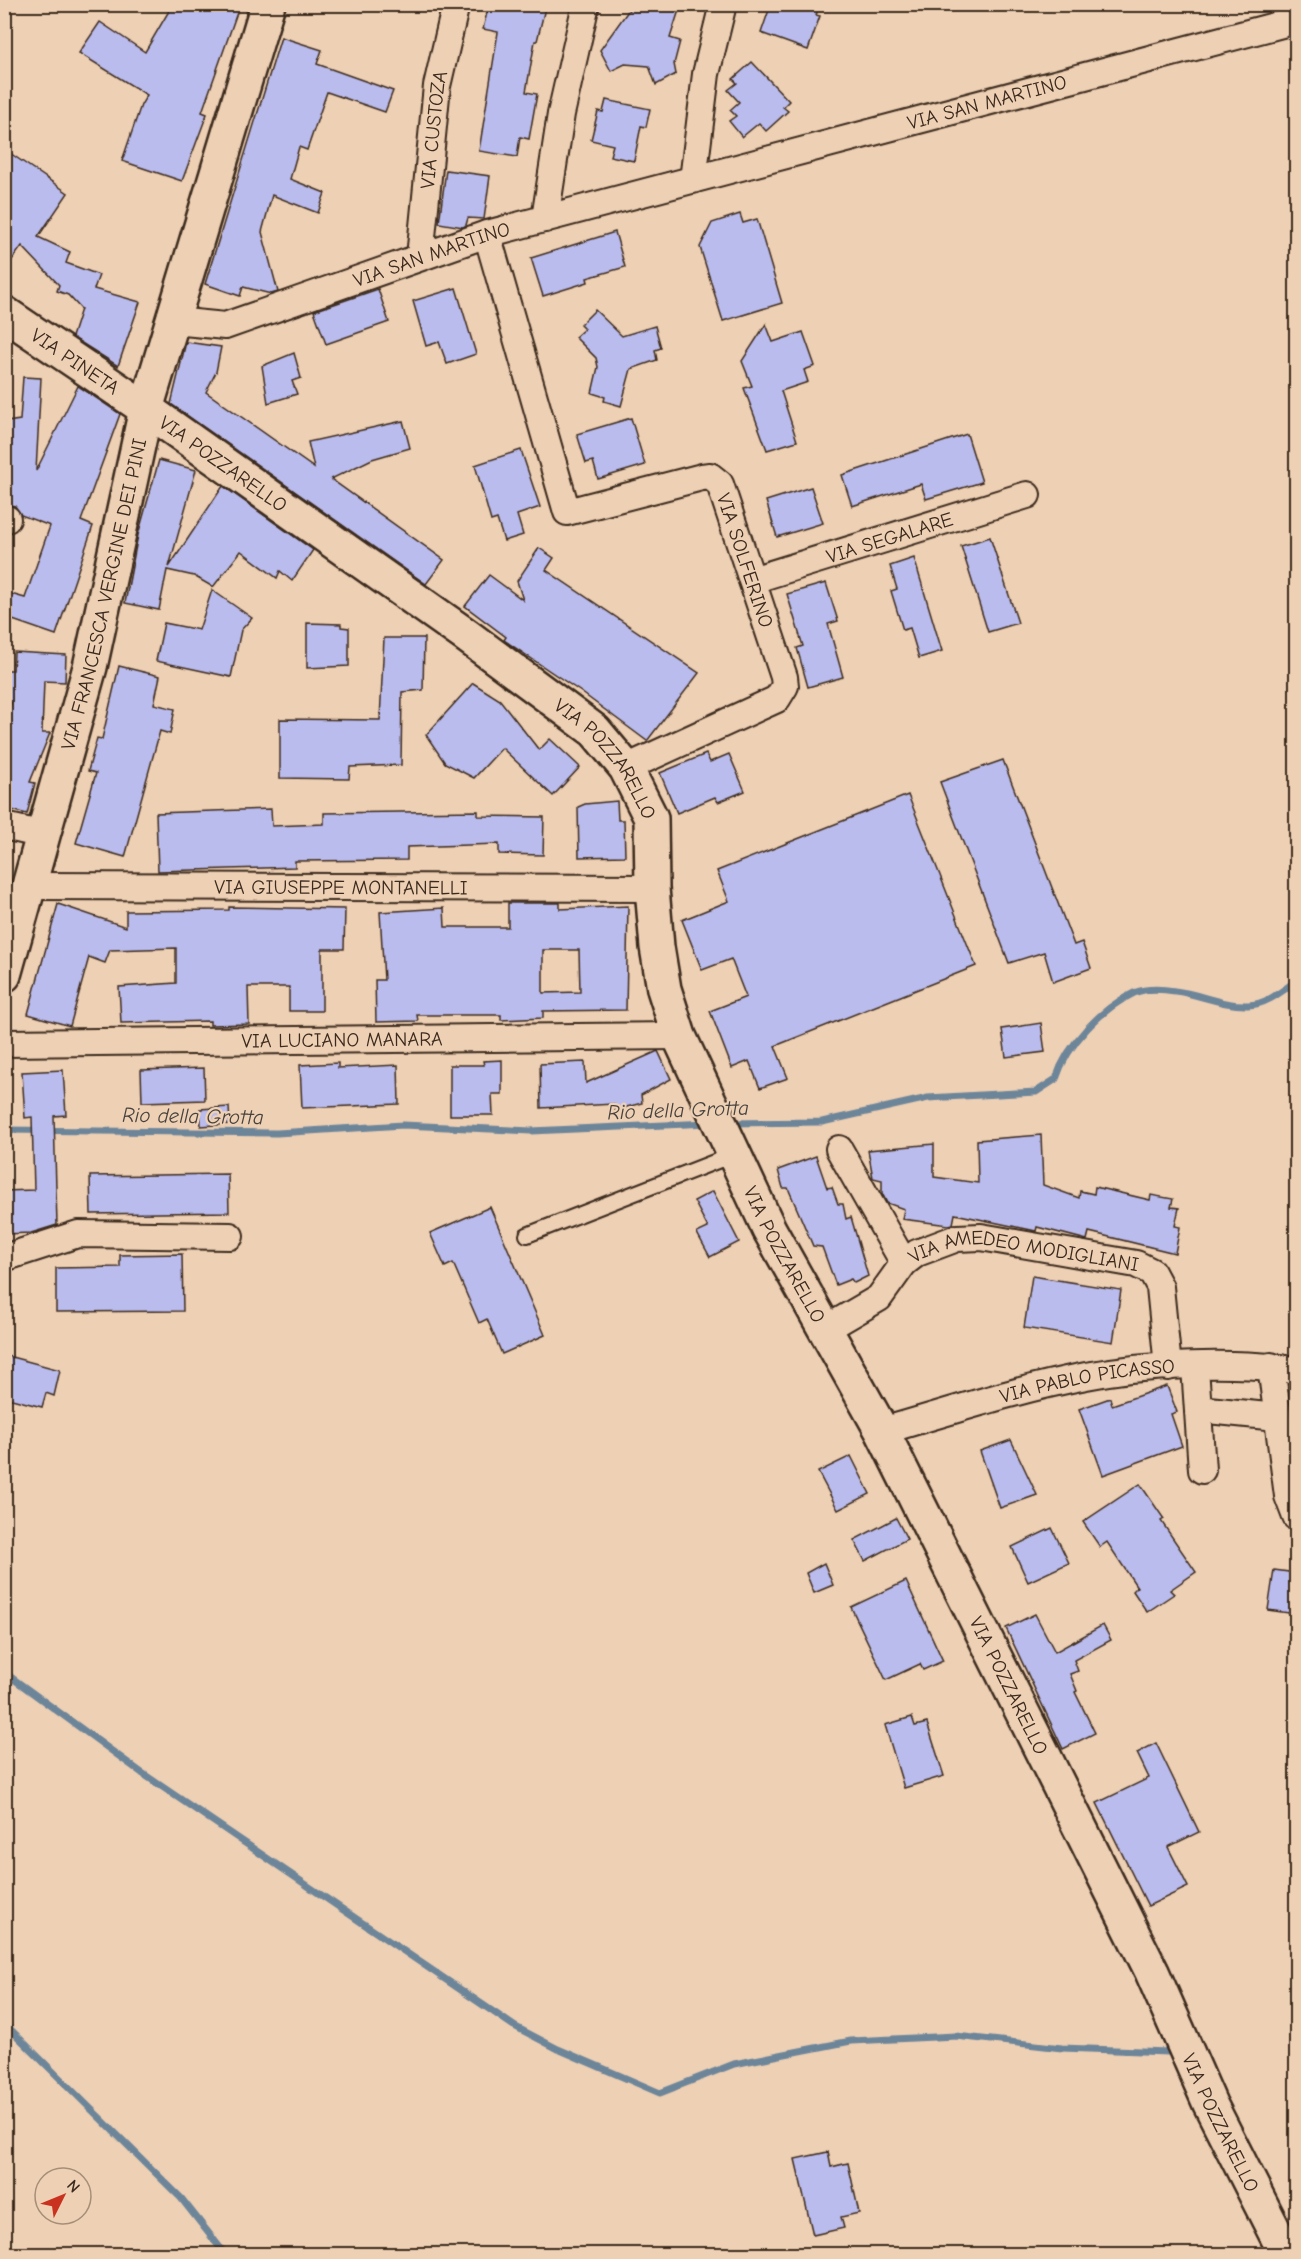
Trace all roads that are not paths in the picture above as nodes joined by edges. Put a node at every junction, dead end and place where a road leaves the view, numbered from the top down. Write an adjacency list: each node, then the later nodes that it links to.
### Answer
1 (268, 4): 11 (street, VIA FRANCESCA VERGINE DEI PINI)
2 (456, 4): 9 (street, VIA CUSTOZA)
3 (586, 4): 7 (street)
4 (723, 4): 6 (street)
5 (1282, 24): 6 (street, VIA SAN MARTINO)
6 (693, 180): 7 (street, VIA SAN MARTINO)
7 (545, 219): 8 (street, VIA SAN MARTINO)
8 (487, 234): 9 (street, VIA SAN MARTINO); 14 (street, VIA SOLFERINO)
9 (420, 257): 11 (street, VIA SAN MARTINO)
10 (4, 313): 12 (street, VIA PINETA)
11 (174, 321): 12 (street, VIA FRANCESCA VERGINE DEI PINI)
12 (146, 409): 15 (street, VIA POZZARELLO); 17 (street, VIA FRANCESCA VERGINE DEI PINI)
13 (1027, 495): 14 (street, VIA SEGALARE)
14 (752, 580): 15 (street, VIA SOLFERINO)
15 (626, 768): 19 (street, VIA POZZARELLO)
16 (4, 826): 17 (street)
17 (44, 835): 18 (street, VIA FRANCESCA VERGINE DEI PINI)
18 (31, 886): 19 (street, VIA GIUSEPPE MONTANELLI); 20 (street, VIA FRANCESCA VERGINE DEI PINI)
19 (652, 888): 21 (street, VIA POZZARELLO)
20 (4, 975)
21 (679, 1036): 22 (street, VIA LUCIANO MANARA); 23 (street, VIA POZZARELLO)
22 (4, 1043)
23 (732, 1148): 25 (lane); 29 (street, VIA POZZARELLO)
24 (839, 1149): 28 (street)
25 (526, 1235)
26 (230, 1236): 27 (street)
27 (4, 1258)
28 (904, 1263): 29 (street, VIA AMEDEO MODIGLIANI); 31 (street, VIA AMEDEO MODIGLIANI)
29 (826, 1329): 36 (street, VIA POZZARELLO)
30 (1270, 1366): 32 (street, VIA PABLO PICASSO); 33 (street, VIA PABLO PICASSO); 35 (street)
31 (1168, 1367): 32 (street, VIA PABLO PICASSO); 36 (street, VIA PABLO PICASSO)
32 (1195, 1367): 34 (street)
33 (1296, 1370)
34 (1198, 1409): 35 (street); 37 (street)
35 (1277, 1417): 38 (street)
36 (882, 1431): 39 (street, VIA POZZARELLO)
37 (1202, 1470)
38 (1296, 1517)
39 (1286, 2254)

